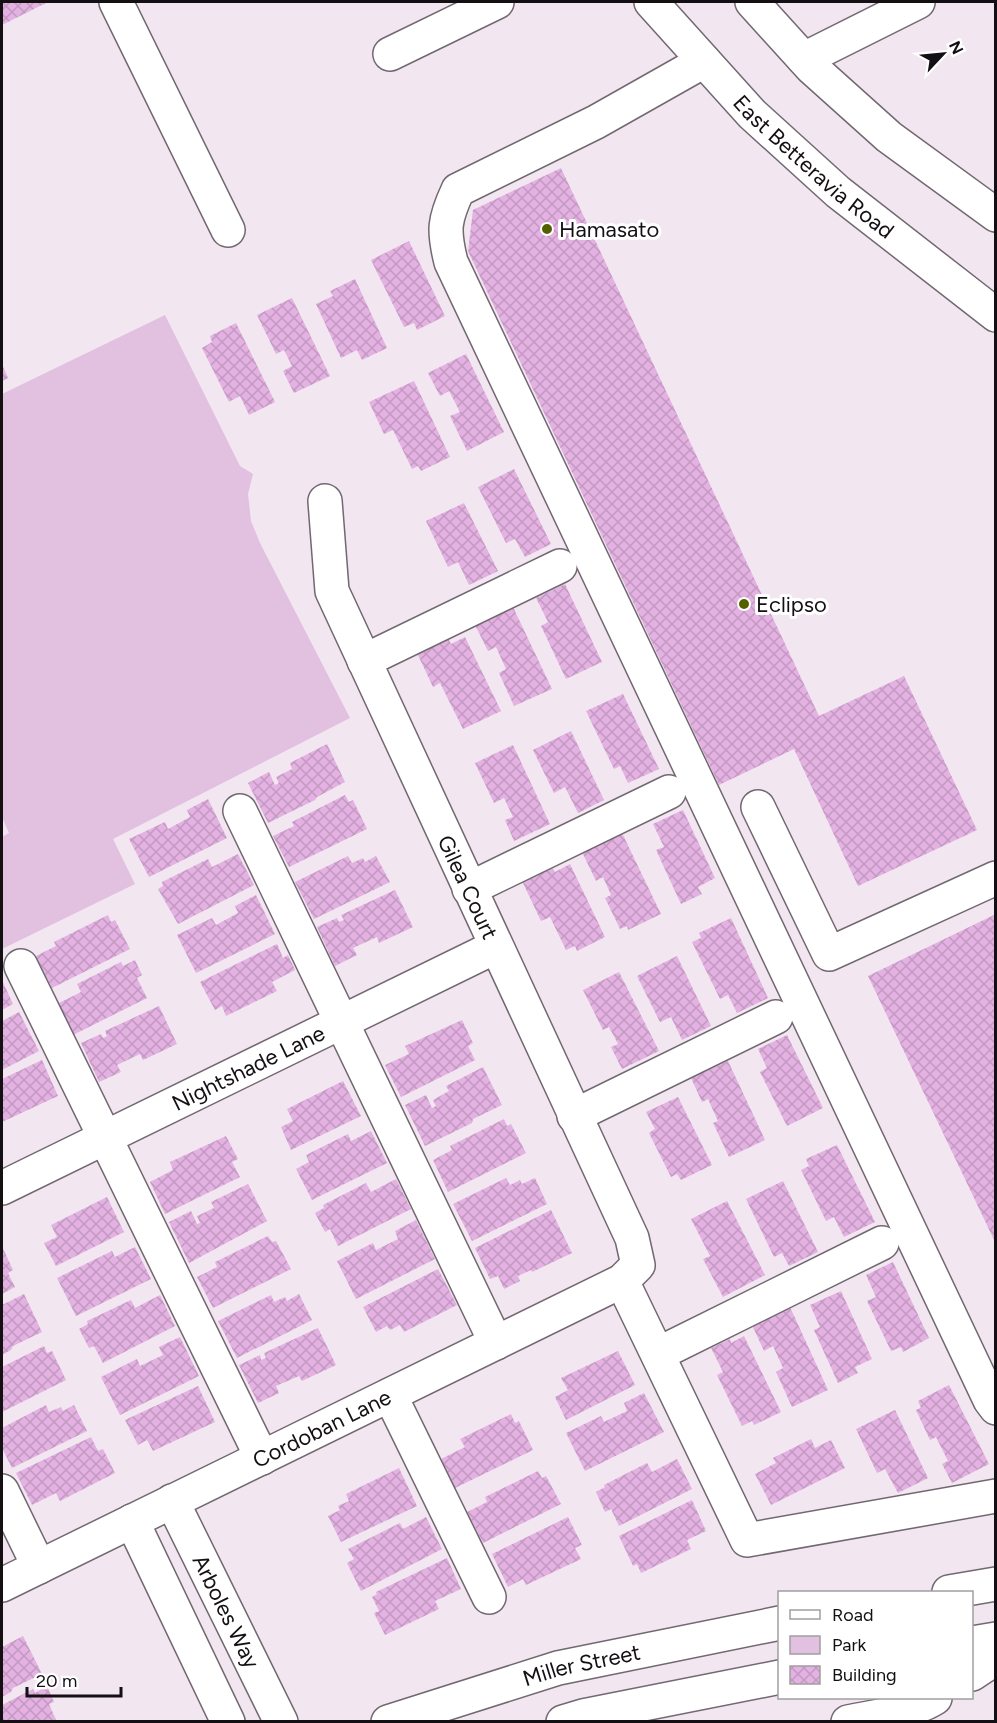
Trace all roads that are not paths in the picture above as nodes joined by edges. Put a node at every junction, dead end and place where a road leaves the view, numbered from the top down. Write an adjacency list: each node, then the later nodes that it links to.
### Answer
1 (116, 2): 10 (main road)
2 (497, 2): 6 (main road)
3 (651, 2): 8 (main road, East Betteravia Road)
4 (752, 2): 7 (main road)
5 (918, 2): 7 (main road)
6 (390, 54)
7 (804, 59): 9 (main road)
8 (704, 61): 11 (main road, East Betteravia Road); 23 (main road)
9 (996, 215)
10 (228, 230)
11 (996, 315)
12 (325, 501): 14 (main road, Gilea Court)
13 (560, 566): 14 (main road)
14 (364, 661): 19 (main road, Gilea Court)
15 (669, 792): 19 (main road)
16 (758, 807): 21 (main road)
17 (240, 811): 25 (main road)
18 (996, 878): 21 (main road)
19 (469, 889): 20 (main road, Gilea Court)
20 (495, 947): 25 (main road, Nightshade Lane); 26 (main road, Gilea Court)
21 (830, 954): 23 (main road)
22 (21, 966): 27 (main road)
23 (788, 973): 34 (main road)
24 (776, 1017): 26 (main road)
25 (341, 1022): 27 (main road, Nightshade Lane); 31 (main road)
26 (574, 1116): 30 (main road, Gilea Court)
27 (105, 1137): 28 (main road, Nightshade Lane); 35 (main road)
28 (2, 1188)
29 (882, 1243): 32 (main road)
30 (630, 1273): 31 (main road, Cordoban Lane); 32 (main road, Gilea Court)
31 (496, 1343): 33 (main road, Cordoban Lane)
32 (658, 1354): 37 (main road, Gilea Court)
33 (390, 1395): 35 (main road, Cordoban Lane); 44 (main road)
34 (996, 1408)
35 (262, 1458): 38 (main road, Cordoban Lane)
36 (2, 1491): 40 (main road)
37 (996, 1496)
38 (172, 1501): 39 (main road, Cordoban Lane); 53 (main road, Arboles Way)
39 (132, 1521): 40 (main road, Cordoban Lane); 52 (main road, Arboles Way)
40 (39, 1567): 42 (main road, Cordoban Lane)
41 (996, 1584): 43 (main road)
42 (2, 1585)
43 (959, 1591)
44 (489, 1597)
45 (778, 1623): 54 (main road, Miller Street)
46 (996, 1639): 47 (main road)
47 (973, 1643)
48 (996, 1659): 49 (main road)
49 (973, 1673)
50 (778, 1677): 55 (main road)
51 (933, 1699): 56 (main road)
52 (228, 1722)
53 (281, 1722)
54 (388, 1722)
55 (562, 1722)
56 (848, 1722)

